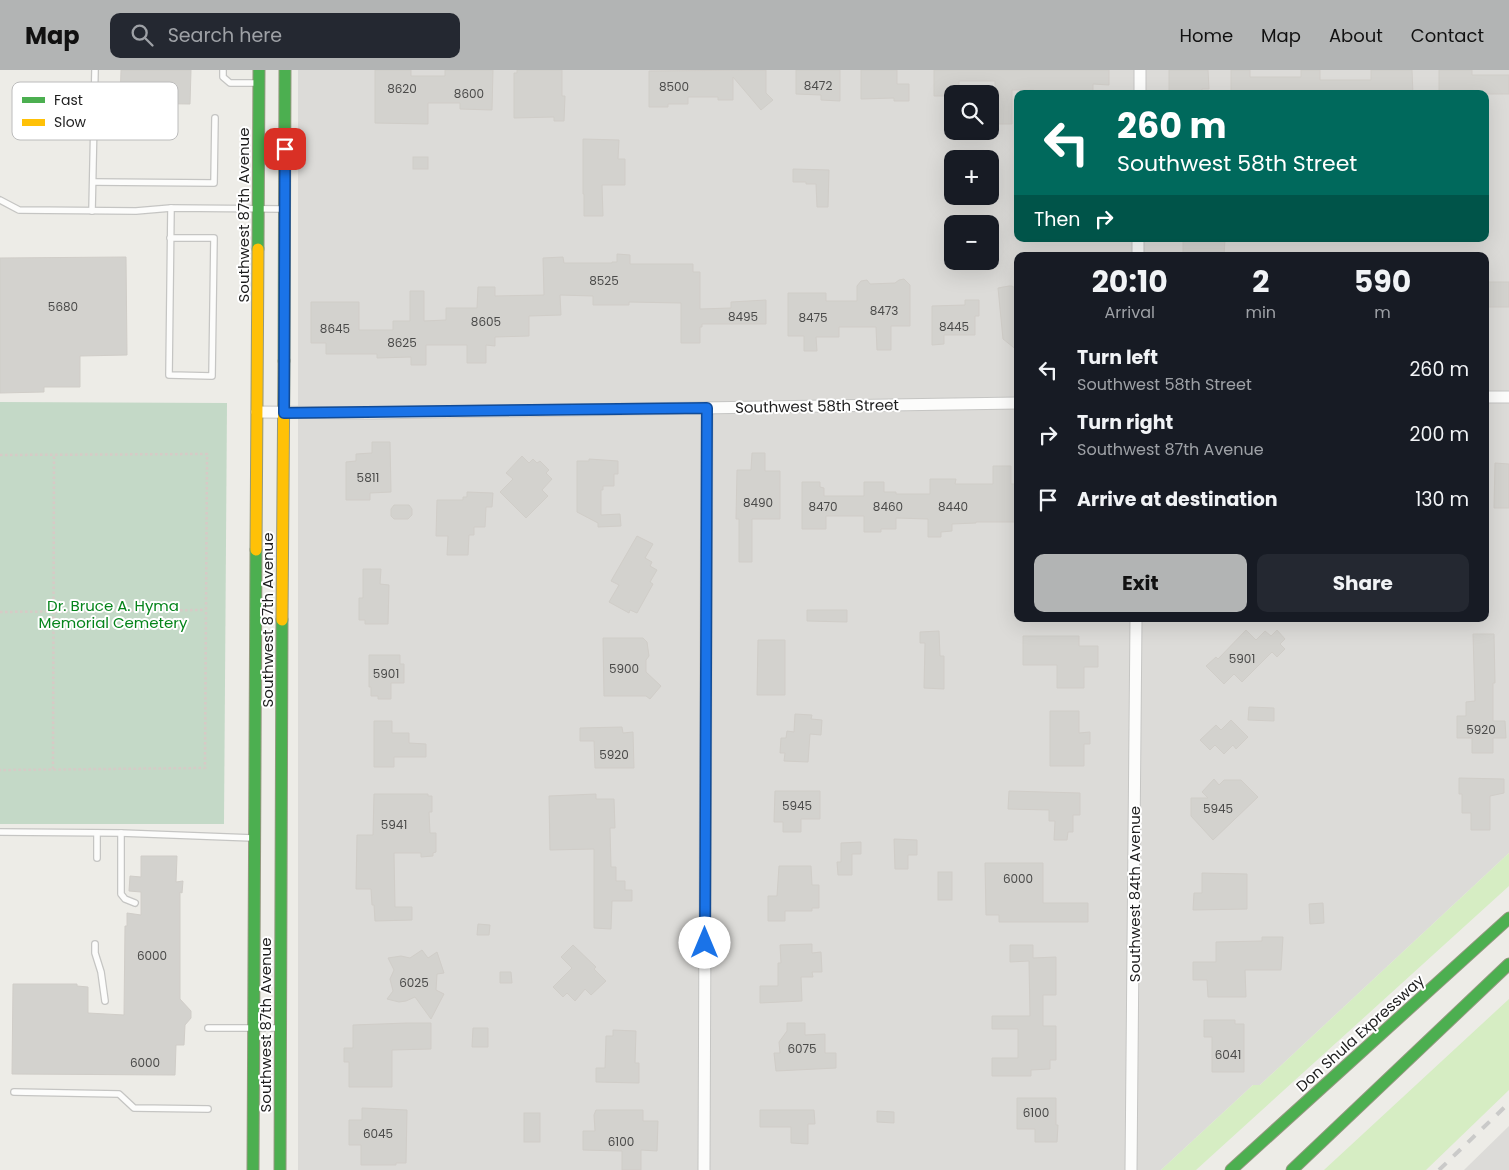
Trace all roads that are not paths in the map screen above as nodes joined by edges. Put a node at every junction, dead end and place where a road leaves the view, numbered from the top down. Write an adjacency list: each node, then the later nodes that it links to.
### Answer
1 (223, 70): 5 (lane)
2 (259, 70): 5 (main road, Southwest 87th Avenue)
3 (286, 70): 13 (main road, Southwest 87th Avenue)
4 (1140, 70): 6 (street)
5 (259, 83): 12 (main road, Southwest 87th Avenue)
6 (1140, 90)
7 (215, 118): 9 (lane)
8 (94, 140): 9 (lane)
9 (93, 182): 14 (lane)
10 (0, 200): 14 (lane)
11 (170, 208): 12 (lane); 14 (lane); 15 (lane)
12 (258, 209): 13 (lane); 20 (main road, Southwest 87th Avenue)
13 (284, 209): 21 (main road, Southwest 87th Avenue)
14 (92, 211)
15 (170, 238): 15 (lane)
16 (1489, 397): 17 (street)
17 (1509, 397)
18 (1014, 403): 19 (street, Southwest 58th Street)
19 (707, 408): 21 (street, Southwest 58th Street); 43 (street)
20 (257, 412): 21 (street, Southwest 58th Street); 23 (main road, Southwest 87th Avenue)
21 (284, 413): 23 (main road, Southwest 87th Avenue)
22 (1136, 622): 44 (street, Southwest 84th Avenue)
23 (269, 629): 24 (main road, Southwest 87th Avenue); 24 (main road, Southwest 87th Avenue)
24 (268, 772): 28 (main road, Southwest 87th Avenue); 28 (main road, Southwest 87th Avenue)
25 (0, 832): 26 (lane)
26 (97, 833): 27 (lane); 29 (lane)
27 (121, 833): 28 (lane); 30 (lane)
28 (268, 838): 34 (main road, Southwest 87th Avenue); 34 (main road, Southwest 87th Avenue)
29 (97, 858)
30 (134, 903)
31 (1509, 918): 45 (main road, Don Shula Expressway)
32 (95, 944): 35 (lane)
33 (1509, 964): 46 (main road)
34 (267, 970): 37 (main road, Southwest 87th Avenue); 38 (main road, Southwest 87th Avenue)
35 (105, 1000)
36 (208, 1028): 37 (lane)
37 (254, 1028): 38 (lane); 41 (main road, Southwest 87th Avenue)
38 (280, 1028): 42 (main road, Southwest 87th Avenue)
39 (14, 1092): 40 (lane)
40 (208, 1109)
41 (252, 1170)
42 (280, 1170)
43 (704, 1170)
44 (1131, 1170)
45 (1231, 1170)
46 (1292, 1170)

